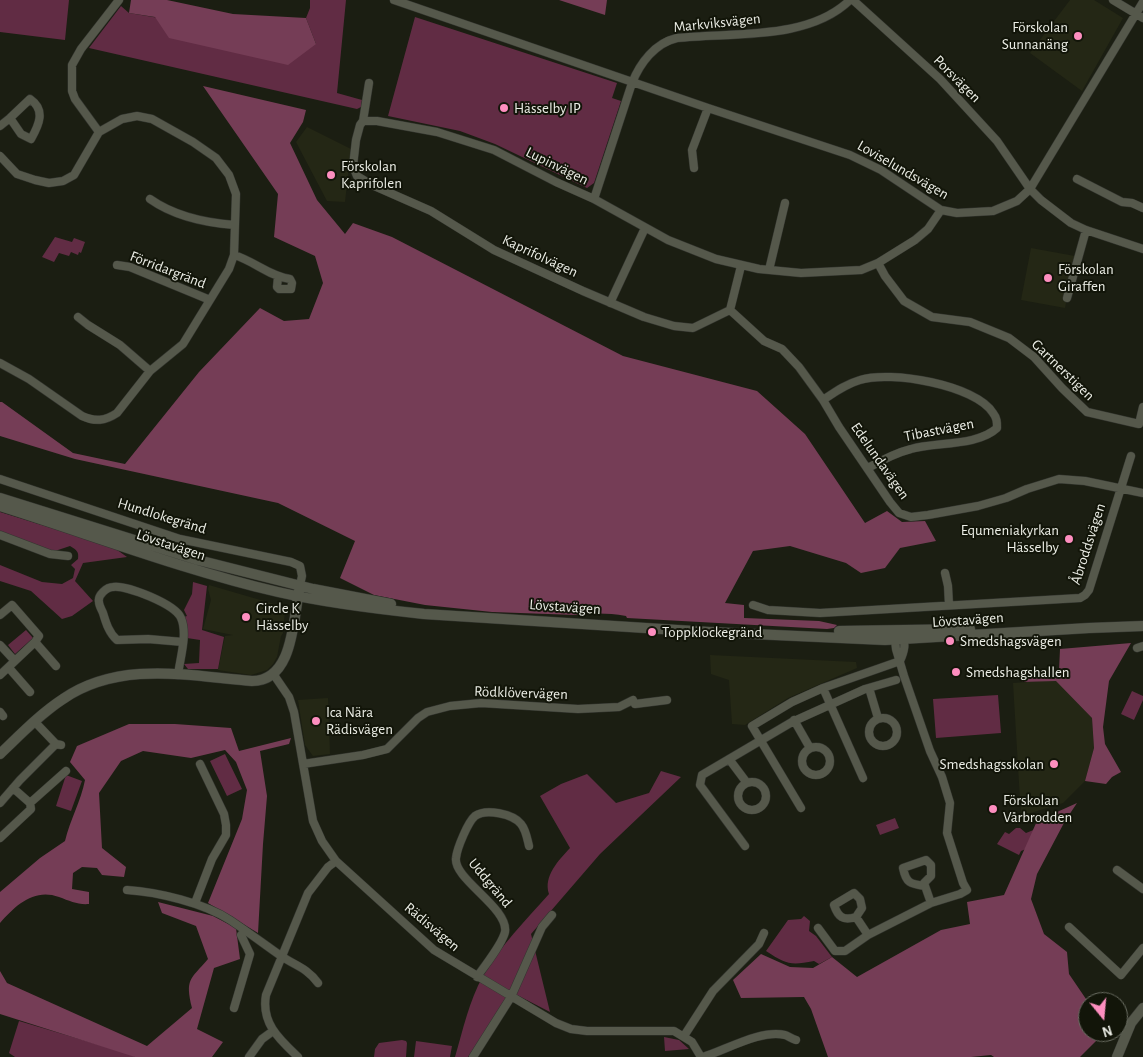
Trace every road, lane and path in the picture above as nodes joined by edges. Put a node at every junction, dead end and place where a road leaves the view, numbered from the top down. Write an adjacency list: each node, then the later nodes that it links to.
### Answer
1 (119, 0): 13 (street)
2 (394, 0): 8 (street, Loviselundsvägen)
3 (852, 0): 8 (street, Markviksvägen); 17 (street, Porsvägen)
4 (1112, 0): 6 (street)
5 (1143, 2): 6 (street, Loviselundsvägen)
6 (1140, 16): 17 (street, Loviselundsvägen)
7 (369, 83): 11 (street)
8 (632, 83): 9 (street, Loviselundsvägen); 19 (street, Markviksvägen)
9 (708, 108): 15 (street); 22 (street, Loviselundsvägen)
10 (10, 118): 10 (street); 12 (street)
11 (363, 122): 19 (street, Lupinvägen); 35 (street, Kaprifolvägen)
12 (0, 126)
13 (99, 132): 14 (street); 23 (street)
14 (0, 156)
15 (694, 168)
16 (1077, 179): 21 (street)
17 (1030, 188): 22 (street, Loviselundsvägen); 25 (street, Porsvägen)
18 (150, 199): 23 (street)
19 (594, 199): 24 (street, Lupinvägen)
20 (785, 203): 31 (street)
21 (1143, 208)
22 (941, 210): 28 (street, Lupinvägen)
23 (235, 225): 27 (street)
24 (645, 228): 30 (street, Lupinvägen); 35 (street)
25 (1086, 230): 26 (street, Porsvägen); 33 (street)
26 (1143, 249)
27 (234, 255): 32 (street); 34 (street)
28 (878, 263): 31 (street, Lupinvägen); 41 (street, Gartnerstigen)
29 (117, 265): 34 (street, Förridargränd)
30 (741, 266): 31 (street, Lupinvägen); 36 (street)
31 (769, 270)
32 (278, 277)
33 (1067, 298)
34 (210, 300): 39 (street)
35 (610, 303): 36 (street, Kaprifolvägen)
36 (730, 310): 40 (street, Edelundavägen)
37 (78, 317): 39 (street)
38 (0, 363): 39 (street)
39 (150, 371)
40 (824, 400): 43 (street, Edelundavägen); 43 (street, Tibastvägen)
41 (1143, 407)
42 (1131, 456): 45 (street, Åbroddsvägen)
43 (868, 468): 45 (street, Edelundavägen)
44 (0, 478): 52 (street, Hundlokegränd)
45 (1121, 488): 46 (street, Edelundavägen); 55 (street, Åbroddsvägen)
46 (1143, 493)
47 (0, 498): 52 (street, Lövstavägen)
48 (0, 506): 53 (street, Lövstavägen)
49 (0, 535): 50 (street)
50 (68, 556)
51 (944, 572): 55 (street)
52 (300, 585): 53 (street); 59 (street, Lövstavägen)
53 (298, 596): 59 (street, Lövstavägen); 69 (street)
54 (753, 605): 55 (street, Åbroddsvägen)
55 (949, 605)
56 (0, 615): 60 (street)
57 (1143, 622): 59 (street, Lövstavägen)
58 (1143, 626): 59 (street, Lövstavägen)
59 (899, 637): 64 (street)
60 (35, 642): 63 (street); 65 (street)
61 (183, 642): 61 (street); 67 (street)
62 (0, 645): 63 (street)
63 (14, 660): 66 (street)
64 (900, 661): 71 (street); 101 (street)
65 (56, 666)
66 (9, 668): 68 (street); 73 (street)
67 (178, 674): 69 (street); 78 (street)
68 (0, 675)
69 (274, 675): 84 (street, Rädisvägen)
70 (896, 680): 72 (street)
71 (822, 688): 75 (street); 79 (street)
72 (869, 688): 75 (street); 76 (street)
73 (30, 692)
74 (667, 700): 84 (street, Rödklövervägen)
75 (830, 705): 77 (street); 86 (street)
76 (878, 718)
77 (794, 720): 79 (street); 80 (street)
78 (35, 722): 81 (street); 88 (street)
79 (759, 740): 82 (street); 91 (street)
80 (810, 748)
81 (0, 754)
82 (729, 759): 87 (street); 94 (street)
83 (200, 764): 100 (street)
84 (303, 764): 95 (street, Rädisvägen)
85 (66, 771): 90 (street)
86 (863, 778)
87 (747, 783)
88 (13, 788): 89 (street); 90 (street)
89 (0, 803)
90 (30, 803): 92 (street)
91 (801, 808)
92 (0, 838)
93 (529, 846): 111 (street, Uddgränd)
94 (745, 846)
95 (336, 860): 110 (street); 111 (street, Rädisvägen)
96 (1117, 870): 98 (street)
97 (925, 886): 101 (street)
98 (1143, 888)
99 (127, 890): 100 (street)
100 (195, 903): 106 (street)
101 (931, 903): 108 (street)
102 (552, 915): 113 (street)
103 (856, 918): 108 (street)
104 (1069, 927): 109 (street)
105 (818, 928): 108 (street)
106 (245, 931): 110 (street); 114 (street)
107 (764, 933): 117 (street)
108 (868, 935)
109 (1143, 948)
110 (283, 957): 112 (street); 116 (street)
111 (477, 978): 113 (street, Rädisvägen)
112 (318, 983)
113 (511, 997): 117 (street, Rädisvägen); 121 (street)
114 (234, 1008)
115 (1143, 1008): 123 (street)
116 (272, 1032): 119 (street); 120 (street)
117 (684, 1036): 122 (street)
118 (796, 1040): 122 (street)
119 (249, 1057)
120 (298, 1057)
121 (473, 1057)
122 (702, 1057)
123 (1117, 1057)

